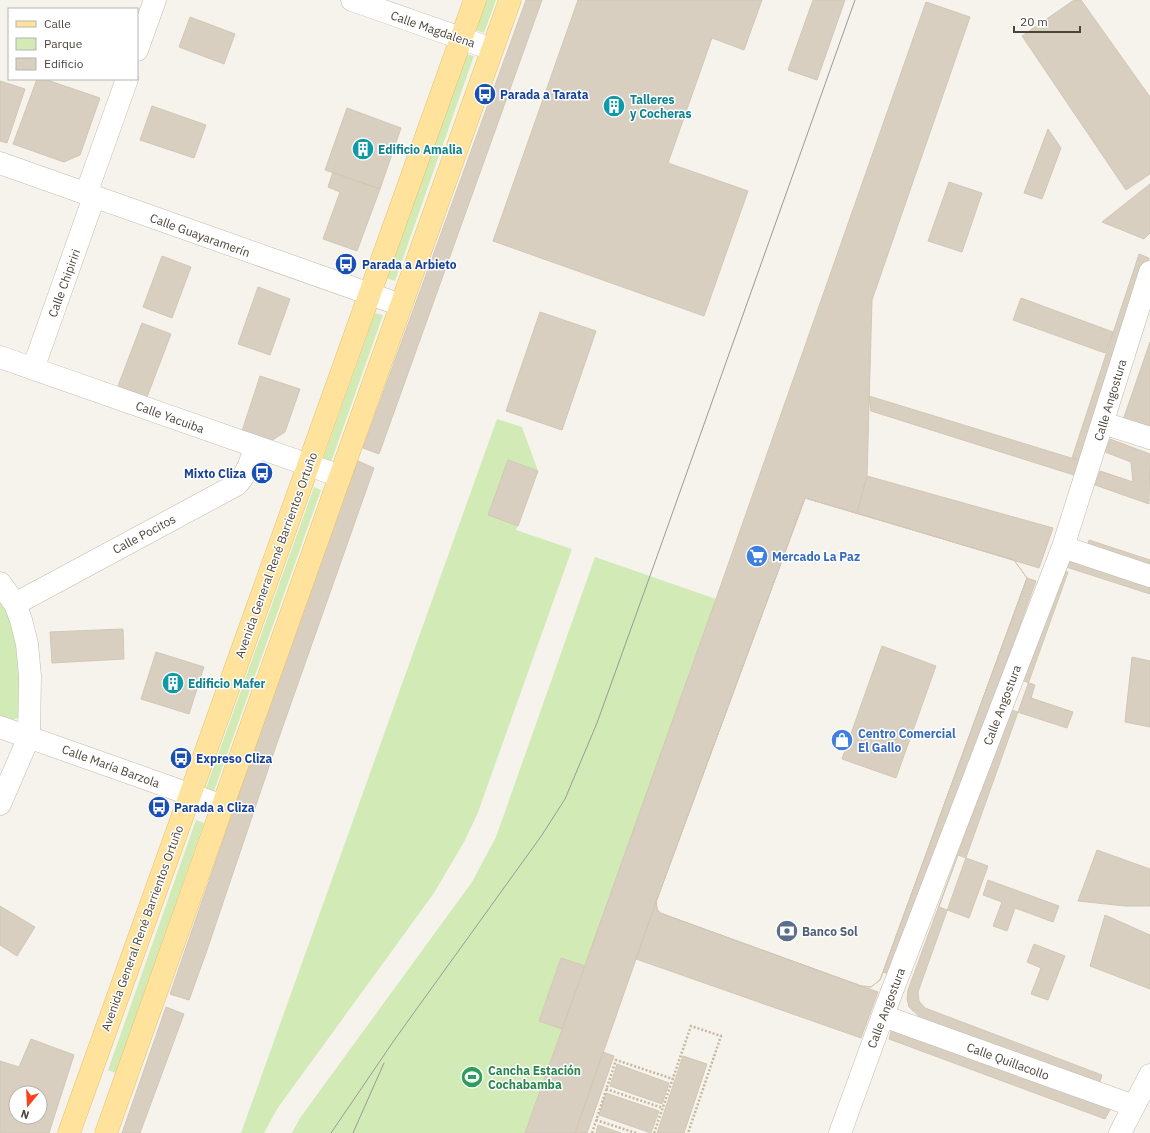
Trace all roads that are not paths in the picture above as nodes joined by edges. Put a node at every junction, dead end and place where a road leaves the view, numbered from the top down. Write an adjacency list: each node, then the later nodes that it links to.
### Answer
1 (155, 0): 6 (street)
2 (352, 0): 5 (street, Calle Magdalena)
3 (475, 0): 5 (main road, Avenida General René Barrientos Ortuño)
4 (510, 0): 7 (main road)
5 (461, 39): 7 (street, Calle Magdalena); 12 (main road, Avenida General René Barrientos Ortuño)
6 (138, 47)
7 (492, 49): 13 (main road)
8 (127, 80): 10 (street, Calle Chipiriri)
9 (0, 163): 10 (street, Calle Guayaramerín)
10 (90, 195): 12 (street, Calle Guayaramerín); 15 (street, Calle Chipiriri)
11 (1150, 272): 16 (street, Calle Angostura)
12 (368, 294): 13 (street, Calle Guayaramerín); 19 (main road, Avenida General René Barrientos Ortuño)
13 (401, 306): 20 (main road)
14 (0, 357): 15 (street, Calle Yacuiba)
15 (33, 369): 18 (street, Calle Yacuiba)
16 (1103, 423): 17 (street); 21 (street, Calle Angostura)
17 (1150, 438)
18 (255, 448): 19 (street, Calle Yacuiba); 24 (street, Calle Pocitos)
19 (308, 465): 20 (street, Calle Yacuiba); 27 (main road, Avenida General René Barrientos Ortuño)
20 (340, 476): 29 (main road)
21 (1063, 547): 22 (street); 30 (street, Calle Angostura)
22 (1150, 576)
23 (0, 584): 24 (street)
24 (15, 604): 26 (street)
25 (0, 727): 26 (street, Calle María Barzola)
26 (29, 737): 27 (street, Calle María Barzola); 28 (street)
27 (190, 794): 29 (street, Calle María Barzola); 33 (main road, Avenida General René Barrientos Ortuño)
28 (0, 804)
29 (223, 806): 34 (main road)
30 (882, 1016): 32 (street, Calle Quillacollo); 35 (street, Calle Angostura)
31 (1150, 1075): 32 (street)
32 (1134, 1106): 36 (street)
33 (69, 1133)
34 (106, 1133)
35 (840, 1133)
36 (1120, 1133)

